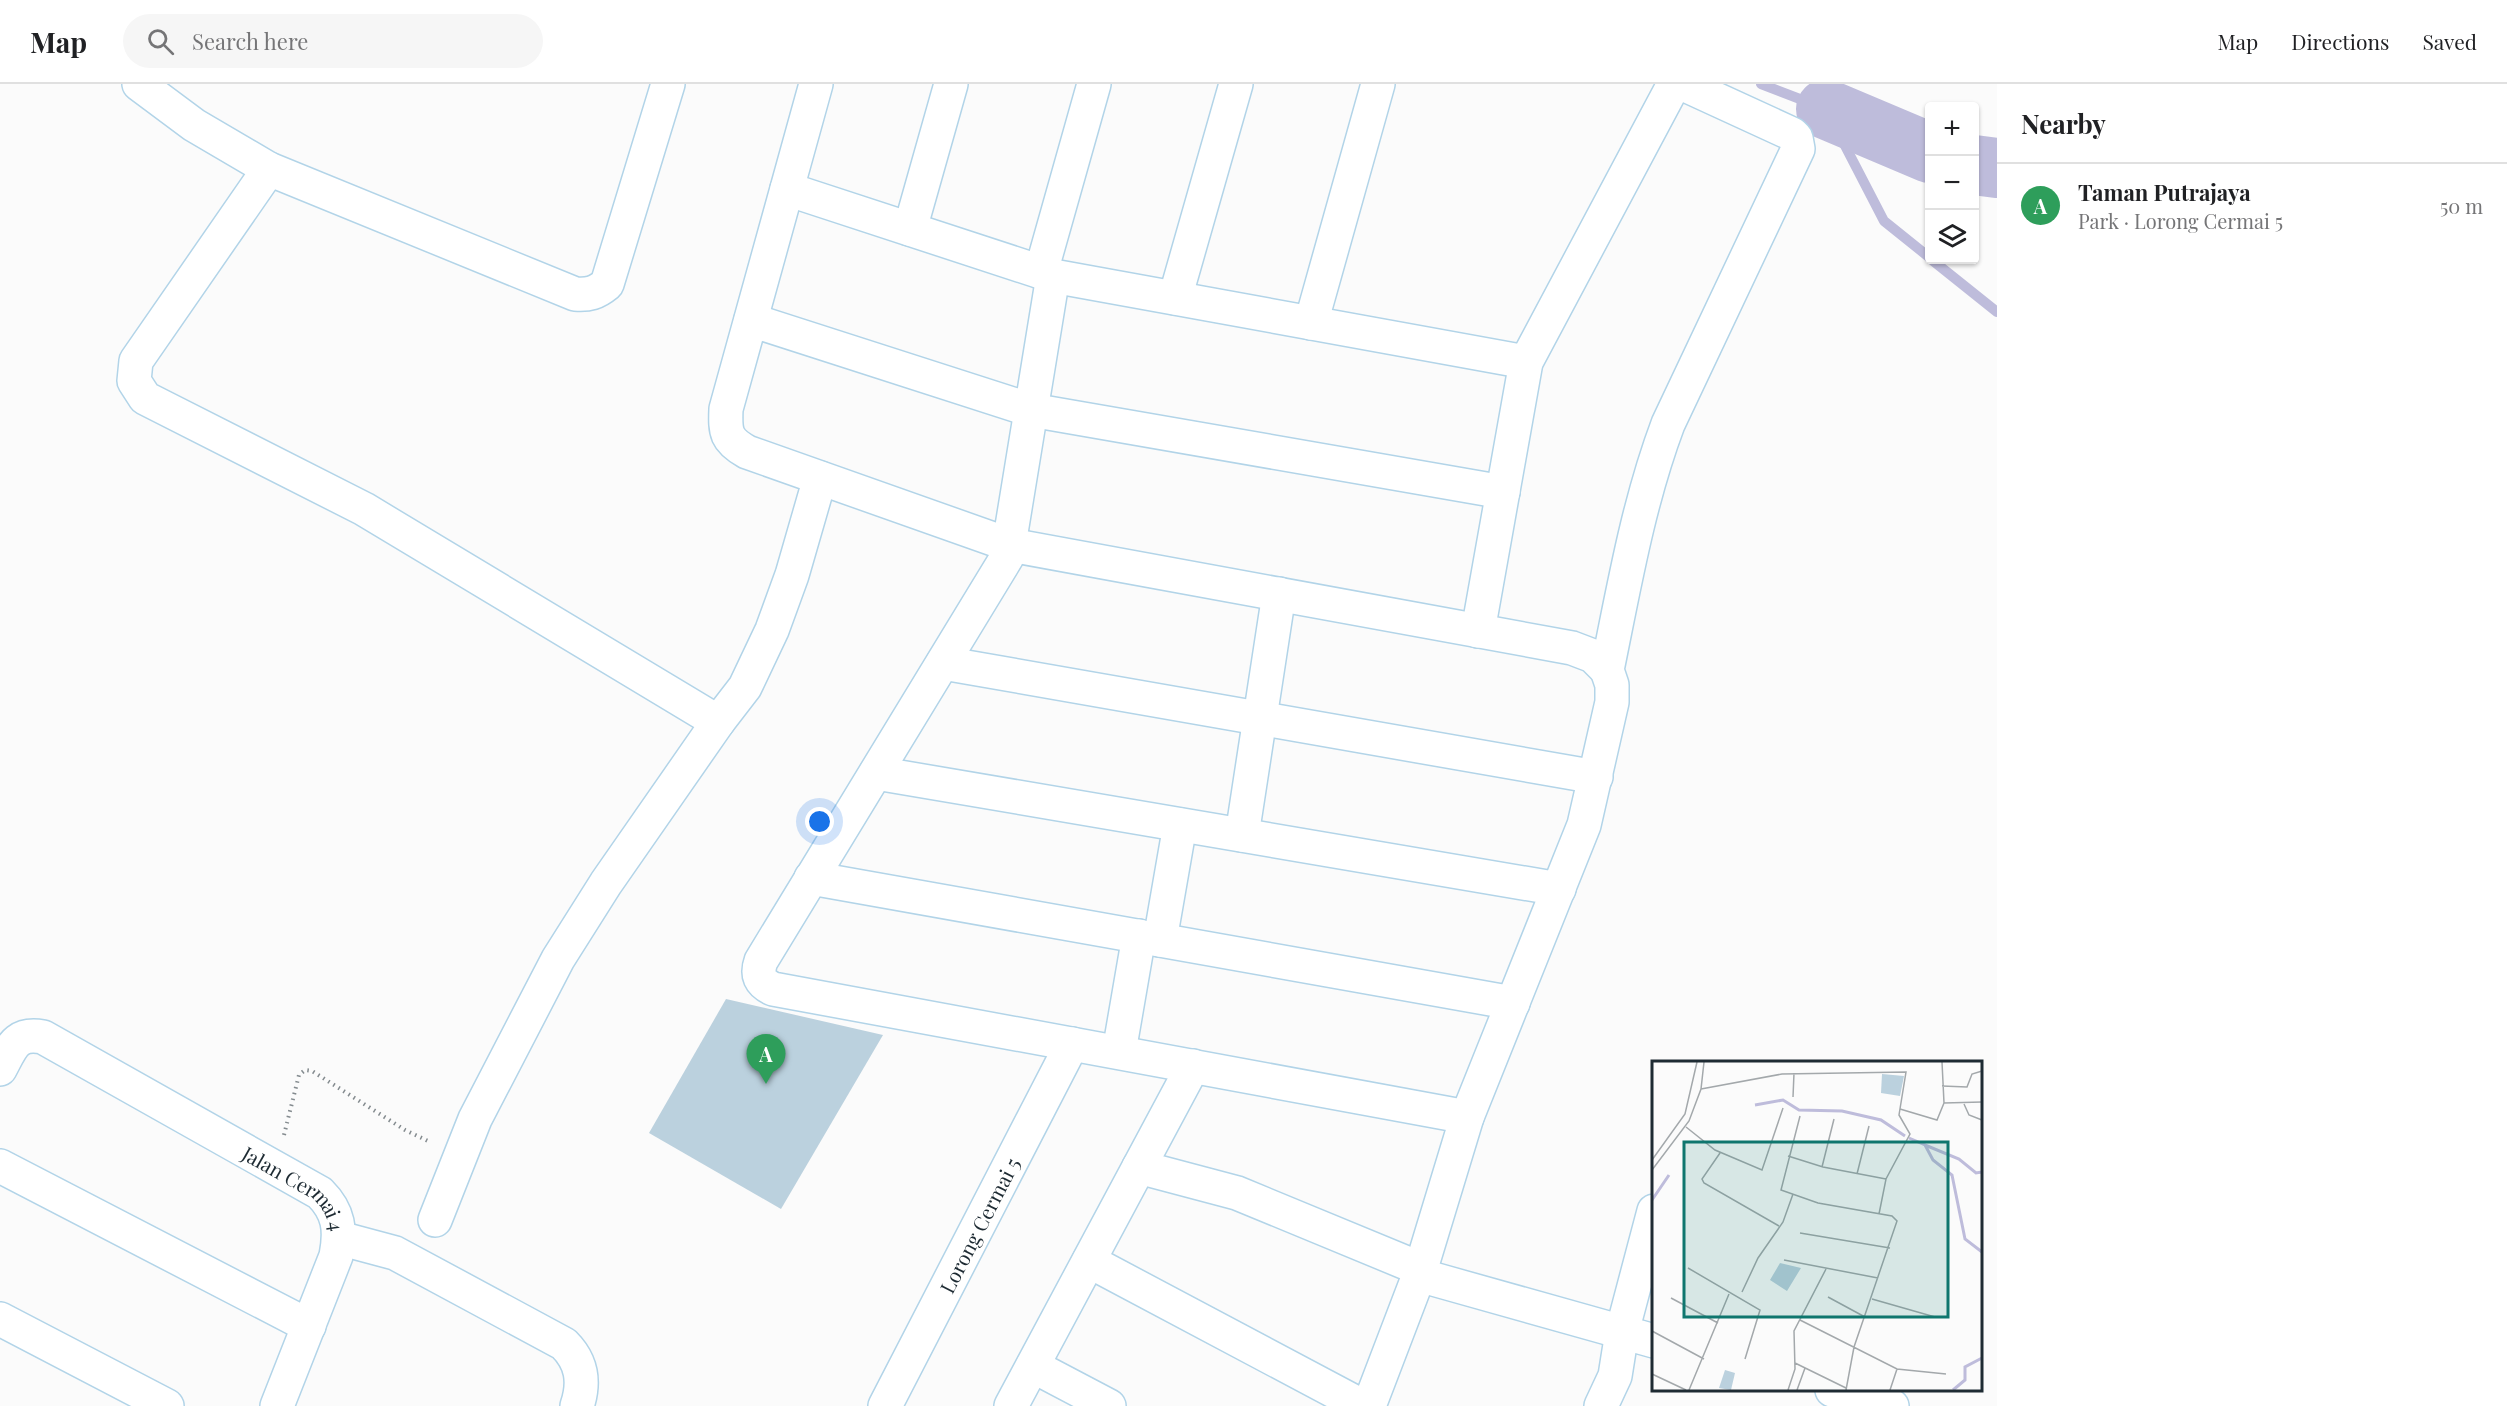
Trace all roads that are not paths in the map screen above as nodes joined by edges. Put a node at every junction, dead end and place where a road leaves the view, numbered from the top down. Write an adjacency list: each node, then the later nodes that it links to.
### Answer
1 (139, 84): 10 (street)
2 (668, 84): 10 (street)
3 (816, 84): 11 (street)
4 (951, 84): 12 (street)
5 (1094, 84): 13 (street)
6 (1236, 84): 14 (street)
7 (1378, 84): 16 (street)
8 (1674, 84): 17 (street)
9 (1683, 84): 25 (street)
10 (269, 169): 27 (street)
11 (787, 189): 12 (street); 15 (street)
12 (910, 229): 13 (street)
13 (1047, 274): 14 (street); 18 (street)
14 (1175, 298): 16 (street)
15 (751, 320): 18 (street); 19 (street)
16 (1311, 322): 17 (street)
17 (1526, 362): 20 (street)
18 (1031, 410): 20 (street); 21 (street)
19 (820, 478): 21 (street); 27 (street)
20 (1503, 492): 23 (street)
21 (1010, 545): 22 (street); 24 (street)
22 (1279, 594): 23 (street); 26 (street)
23 (1478, 630): 25 (street)
24 (943, 663): 26 (street); 28 (street)
25 (1607, 670): 29 (street)
26 (1260, 718): 29 (street); 31 (street)
27 (718, 722): 44 (street)
28 (876, 773): 30 (street); 32 (street)
29 (1596, 777): 33 (street)
30 (1180, 825): 31 (street); 34 (street)
31 (1242, 835): 33 (street)
32 (811, 878): 34 (street); 36 (street)
33 (1559, 889): 35 (street)
34 (1149, 938): 35 (street); 37 (street)
35 (1513, 1003): 40 (street)
36 (1072, 1044): 37 (street); 57 (street, Lorong Cermai 5)
37 (1119, 1052): 38 (street)
38 (1194, 1066): 40 (street); 42 (street)
39 (0, 1069): 45 (street, Jalan Cermai 4)
40 (1467, 1116): 47 (street)
41 (0, 1166): 49 (street)
42 (1139, 1167): 46 (street); 47 (street)
43 (1652, 1215): 50 (street)
44 (435, 1220)
45 (339, 1238): 49 (street); 56 (street, Jalan Cermai 4)
46 (1089, 1261): 52 (street); 60 (street)
47 (1420, 1272): 50 (street); 61 (street)
48 (0, 1318): 54 (street)
49 (309, 1326): 55 (street)
50 (1622, 1332): 51 (street); 62 (street)
51 (1652, 1341)
52 (1033, 1366): 58 (street); 59 (street)
53 (1839, 1391): 63 (street)
54 (167, 1406)
55 (278, 1406)
56 (577, 1406)
57 (885, 1406)
58 (1011, 1406)
59 (1109, 1406)
60 (1362, 1406)
61 (1369, 1406)
62 (1602, 1406)
63 (1892, 1406)

